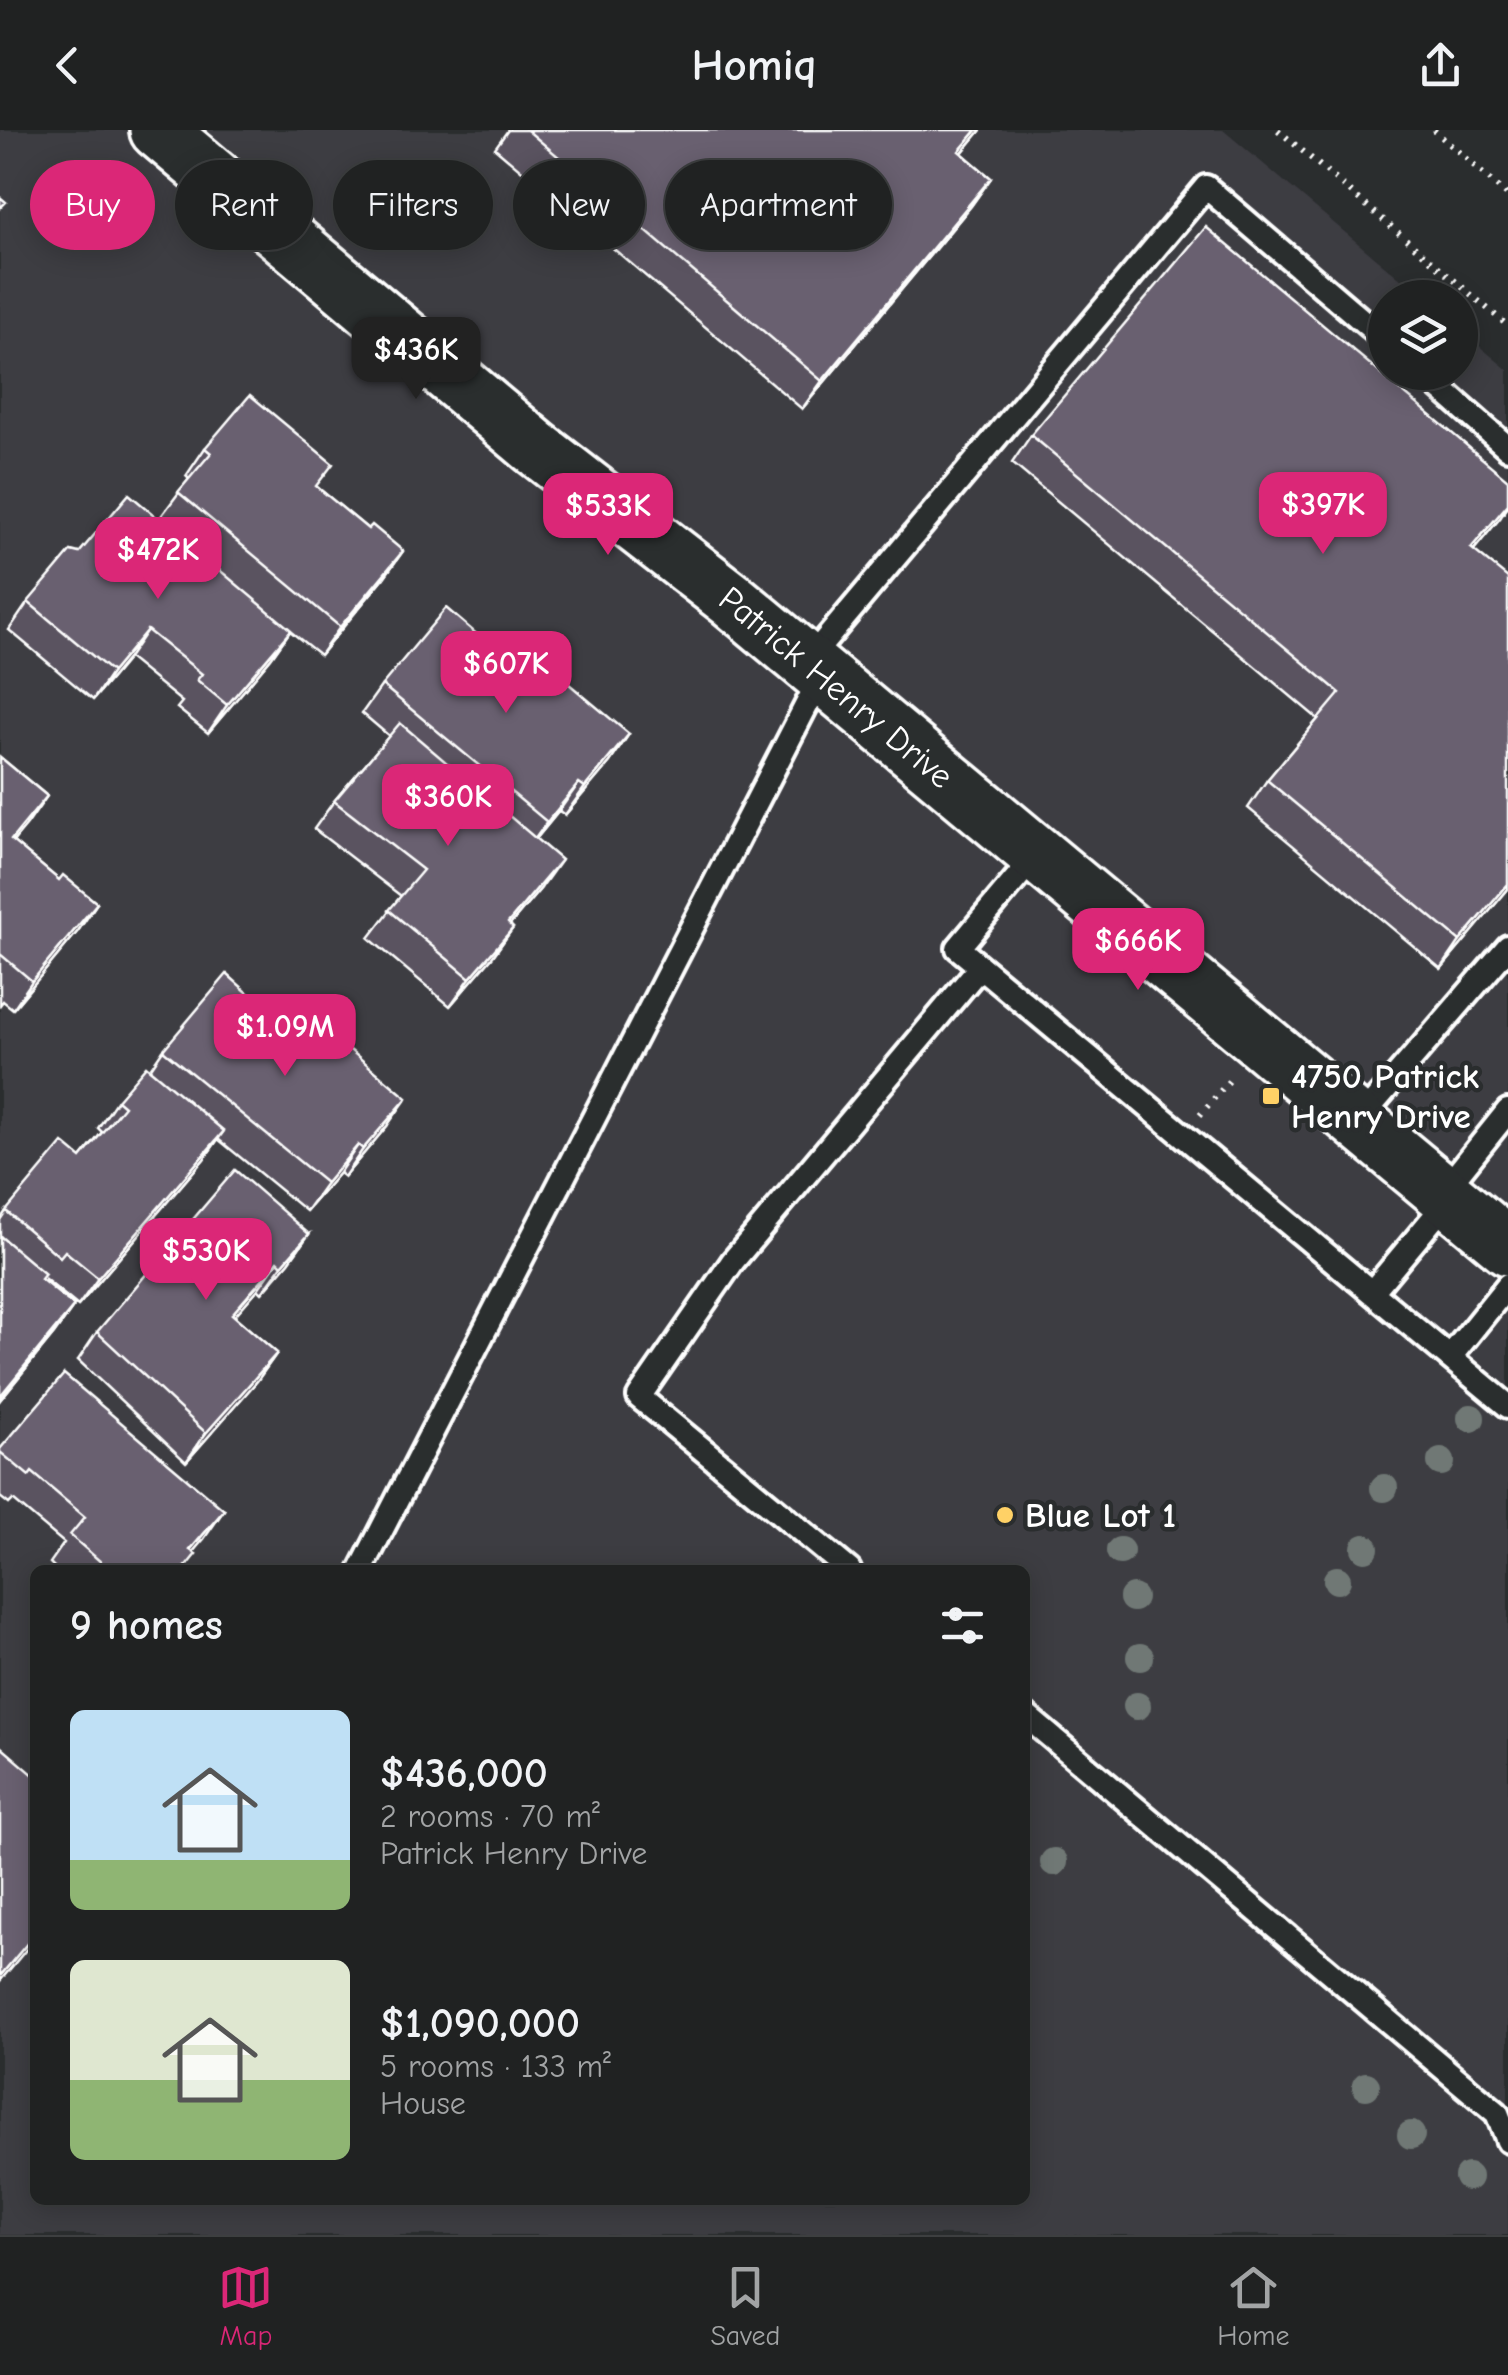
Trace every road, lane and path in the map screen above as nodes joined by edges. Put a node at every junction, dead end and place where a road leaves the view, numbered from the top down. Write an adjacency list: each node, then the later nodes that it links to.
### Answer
1 (158, 130): 9 (street, Patrick Henry Drive)
2 (1278, 130): 6 (path)
3 (1434, 130): 4 (path)
4 (1508, 196)
5 (1368, 325): 9 (lane)
6 (1508, 326)
7 (1442, 390): 8 (lane)
8 (1508, 448)
9 (814, 669): 10 (street, Patrick Henry Drive); 23 (lane)
10 (1036, 855): 12 (lane); 15 (street, Patrick Henry Drive)
11 (1508, 947): 15 (lane)
12 (980, 967): 16 (lane); 24 (lane)
13 (1234, 1074): 16 (path)
14 (1508, 1111): 17 (lane)
15 (1358, 1121): 17 (street, Patrick Henry Drive)
16 (1183, 1135): 20 (lane)
17 (1447, 1195): 18 (street, Patrick Henry Drive); 20 (lane)
18 (1508, 1247)
19 (1508, 1285): 21 (lane)
20 (1372, 1292): 21 (lane)
21 (1450, 1357): 22 (lane)
22 (1508, 1406)
23 (365, 1565)
24 (843, 1565)
25 (1030, 1719): 26 (lane)
26 (1508, 2141)

